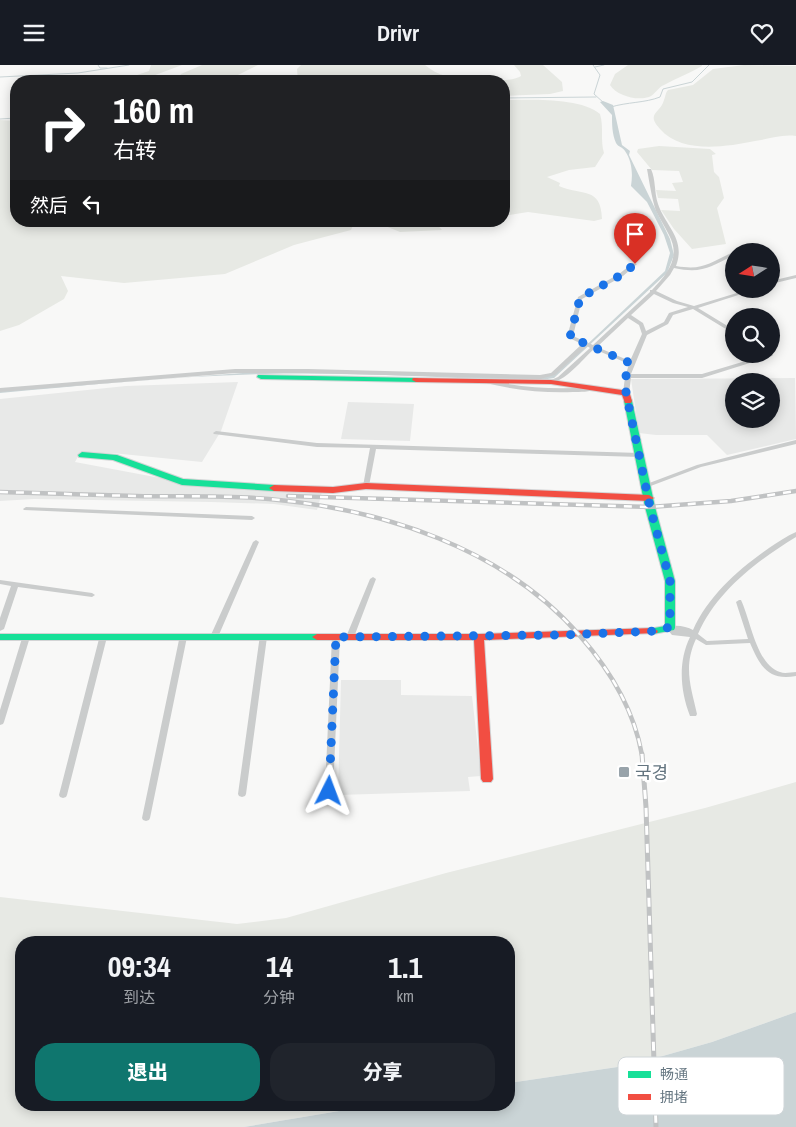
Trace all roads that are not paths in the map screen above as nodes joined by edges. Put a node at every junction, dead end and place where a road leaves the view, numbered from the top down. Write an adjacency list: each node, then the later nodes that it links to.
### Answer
1 (649, 170): 4 (street)
2 (725, 258): 4 (street)
3 (635, 264): 13 (street)
4 (674, 267): 7 (street)
5 (796, 276): 6 (street)
6 (780, 280)
7 (652, 291): 9 (street); 10 (street)
8 (725, 298): 9 (street)
9 (693, 307): 11 (street); 12 (street)
10 (628, 315): 12 (street); 13 (street)
11 (725, 327)
12 (645, 334): 14 (street)
13 (589, 345): 14 (street); 19 (street); 21 (street)
14 (630, 363): 16 (street)
15 (744, 363): 16 (street)
16 (626, 376): 22 (street)
17 (261, 377): 18 (street)
18 (484, 381): 19 (street); 20 (street)
19 (551, 382): 20 (street)
20 (592, 389): 22 (street)
21 (0, 390)
22 (626, 393): 27 (street)
23 (216, 433): 25 (street)
24 (796, 442): 29 (street)
25 (373, 447): 27 (street); 28 (street)
26 (82, 455): 28 (street)
27 (640, 455): 29 (street)
28 (366, 486): 30 (street)
29 (646, 486): 30 (street)
30 (648, 498): 40 (street)
31 (26, 509): 32 (street)
32 (252, 518)
33 (796, 534): 42 (street)
34 (256, 542): 47 (street)
35 (373, 579): 50 (street)
36 (0, 582): 37 (street)
37 (15, 584): 38 (street); 41 (street)
38 (92, 595)
39 (739, 602): 52 (street)
40 (670, 627): 42 (street); 51 (street)
41 (0, 629)
42 (694, 635): 52 (street); 54 (street)
43 (0, 637): 44 (street)
44 (26, 637): 45 (street); 55 (street)
45 (103, 637): 46 (street); 59 (street)
46 (183, 637): 47 (street); 60 (street)
47 (214, 637): 48 (street)
48 (263, 637): 49 (street); 58 (street)
49 (336, 637): 50 (street); 57 (street)
50 (350, 637): 51 (street)
51 (479, 637): 56 (street)
52 (752, 641): 53 (street)
53 (796, 674)
54 (692, 714)
55 (0, 722)
56 (487, 779)
57 (329, 791)
58 (242, 794)
59 (63, 795)
60 (146, 818)

